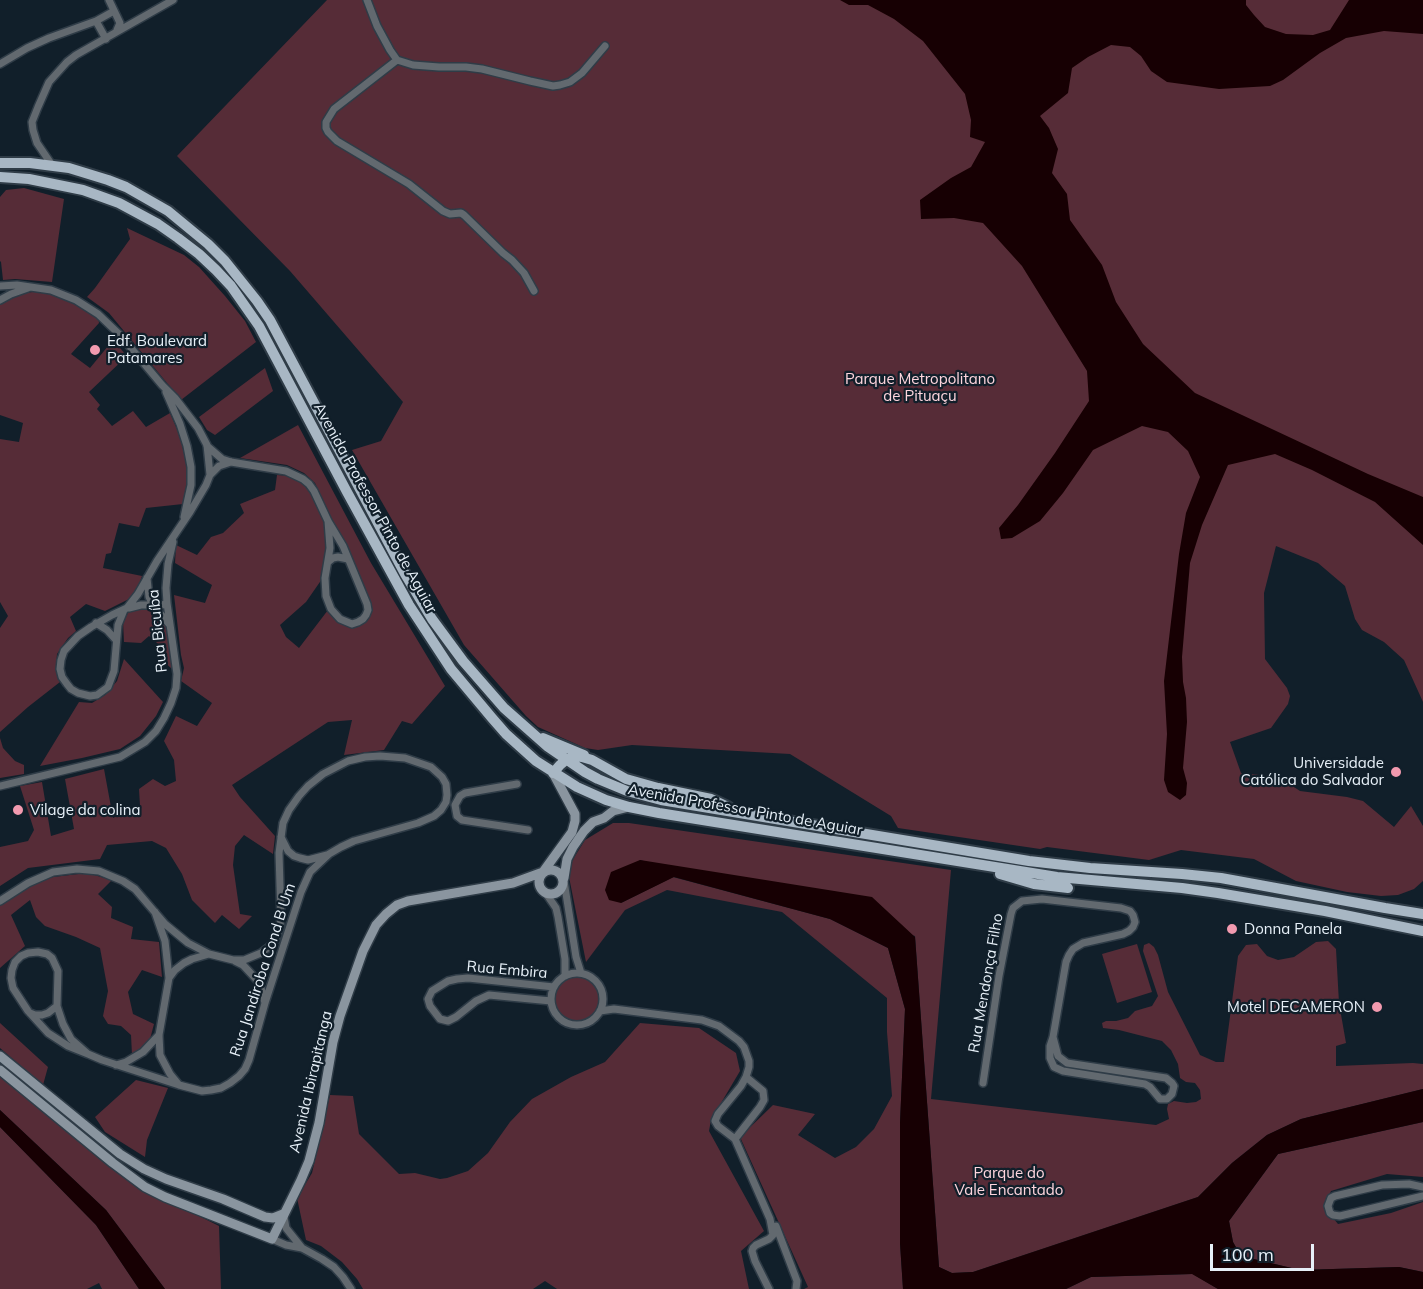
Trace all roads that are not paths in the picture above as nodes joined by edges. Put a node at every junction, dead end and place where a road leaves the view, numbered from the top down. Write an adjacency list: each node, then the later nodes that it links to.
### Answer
1 (109, 0): 4 (street)
2 (173, 0): 6 (street)
3 (367, 0): 9 (street)
4 (114, 11): 5 (street); 6 (street)
5 (96, 21): 7 (street); 10 (street)
6 (116, 31): 7 (street)
7 (106, 39): 12 (street)
8 (605, 46): 9 (street)
9 (397, 60): 16 (street)
10 (0, 64)
11 (0, 163): 12 (main road, Avenida Professor Pinto de Aguiar)
12 (52, 165): 39 (main road, Avenida Professor Pinto de Aguiar)
13 (0, 177): 42 (main road, Avenida Professor Pinto de Aguiar)
14 (31, 287): 15 (street, Rua Bicuíba); 17 (street); 18 (street, Rua Bicuíba)
15 (0, 288): 17 (street)
16 (534, 291)
17 (1, 299)
18 (162, 385): 19 (street, Rua Bicuíba); 20 (street, Rua Bicuíba)
19 (198, 428): 20 (street); 21 (street, Rua Bicuíba)
20 (184, 434): 24 (street, Rua Bicuíba)
21 (207, 445): 22 (street); 23 (street, Rua Bicuíba)
22 (231, 462): 23 (street); 26 (street)
23 (210, 475): 25 (street, Rua Bicuíba)
24 (191, 485): 25 (street); 27 (street, Rua Bicuíba)
25 (206, 485): 27 (street, Rua Bicuíba)
26 (328, 521): 29 (street); 30 (street)
27 (182, 524): 28 (street, Rua Bicuíba)
28 (175, 535): 31 (street, Rua Bicuíba); 32 (street, Rua Bicuíba)
29 (348, 559): 30 (street); 30 (street)
30 (328, 562)
31 (149, 574): 32 (street); 34 (street); 35 (street, Rua Bicuíba)
32 (167, 576): 33 (street, Rua Bicuíba)
33 (167, 603): 34 (street); 37 (street, Rua Bicuíba)
34 (153, 605): 35 (street); 37 (street)
35 (126, 609): 36 (street); 38 (street)
36 (96, 624): 38 (street); 38 (street)
37 (170, 626): 44 (street, Rua Bicuíba)
38 (116, 640)
39 (531, 733): 40 (main road, Avenida Professor Pinto de Aguiar); 41 (main road)
40 (566, 760): 41 (main road); 42 (main road); 48 (main road, Avenida Professor Pinto de Aguiar)
41 (592, 760): 48 (main road)
42 (554, 773): 47 (main road, Avenida Professor Pinto de Aguiar); 49 (main road)
43 (517, 784): 46 (street)
44 (0, 786)
45 (446, 802): 46 (street); 52 (street); 53 (street, Rua Jandiroba Cond B Um)
46 (456, 804): 51 (street)
47 (629, 807): 50 (main road); 54 (main road, Avenida Professor Pinto de Aguiar)
48 (736, 812): 55 (main road, Avenida Professor Pinto de Aguiar)
49 (575, 814): 50 (main road); 56 (main road)
50 (593, 822): 57 (main road)
51 (528, 830)
52 (281, 836): 53 (street); 69 (street)
53 (329, 854): 76 (street, Rua Jandiroba Cond B Um)
54 (963, 863): 59 (main road, Avenida Professor Pinto de Aguiar); 60 (main road)
55 (1071, 866): 59 (street); 66 (main road, Avenida Professor Pinto de Aguiar)
56 (543, 872): 57 (main road); 58 (main road, Avenida Ibirapitanga); 61 (main road)
57 (564, 880): 61 (main road); 70 (street)
58 (513, 883): 61 (main road, Avenida Ibirapitanga); 95 (main road, Avenida Ibirapitanga)
59 (1068, 883): 60 (main road); 64 (street); 67 (main road, Avenida Professor Pinto de Aguiar)
60 (1055, 886): 62 (street)
61 (544, 892): 71 (street)
62 (1053, 900): 64 (street, Rua Mendonça Filho); 88 (street, Rua Mendonça Filho)
63 (0, 901): 65 (street)
64 (1068, 901): 82 (street, Rua Mendonça Filho)
65 (155, 912): 68 (street); 72 (street)
66 (1423, 914)
67 (1423, 931)
68 (209, 954): 69 (street); 72 (street)
69 (233, 960): 76 (street)
70 (581, 973): 71 (street); 74 (street)
71 (565, 976): 73 (street)
72 (169, 978): 81 (street)
73 (554, 987): 75 (street); 75 (street, Rua Embira)
74 (603, 993): 78 (street); 80 (street)
75 (551, 1001): 80 (street)
76 (265, 1003): 89 (street, Rua Jandiroba Cond B Um)
77 (57, 1006): 79 (street); 79 (street, Rua Jandiroba Cond B Um); 83 (street, Rua Jandiroba Cond B Um)
78 (614, 1009): 80 (street); 87 (street)
79 (28, 1011): 83 (street, Rua Jandiroba Cond B Um)
80 (600, 1011)
81 (159, 1035): 85 (street); 89 (street)
82 (1053, 1037): 82 (street)
83 (88, 1054): 85 (street, Rua Jandiroba Cond B Um)
84 (0, 1056): 93 (main road)
85 (116, 1065): 89 (street, Rua Jandiroba Cond B Um)
86 (0, 1070): 96 (main road)
87 (746, 1077): 90 (street); 90 (street)
88 (983, 1083)
89 (179, 1085)
90 (735, 1139): 97 (street)
91 (1423, 1187): 92 (street)
92 (1423, 1196)
93 (223, 1199): 94 (main road); 96 (main road)
94 (240, 1206): 95 (main road); 98 (main road)
95 (283, 1214): 99 (main road, Avenida Ibirapitanga); 101 (street)
96 (217, 1217): 98 (main road)
97 (770, 1219): 100 (street); 102 (street)
98 (233, 1224): 99 (main road)
99 (272, 1239): 101 (street)
100 (765, 1240): 102 (street); 103 (street)
101 (302, 1248): 104 (street)
102 (785, 1252): 105 (street)
103 (767, 1288)
104 (351, 1289)
105 (796, 1289)

